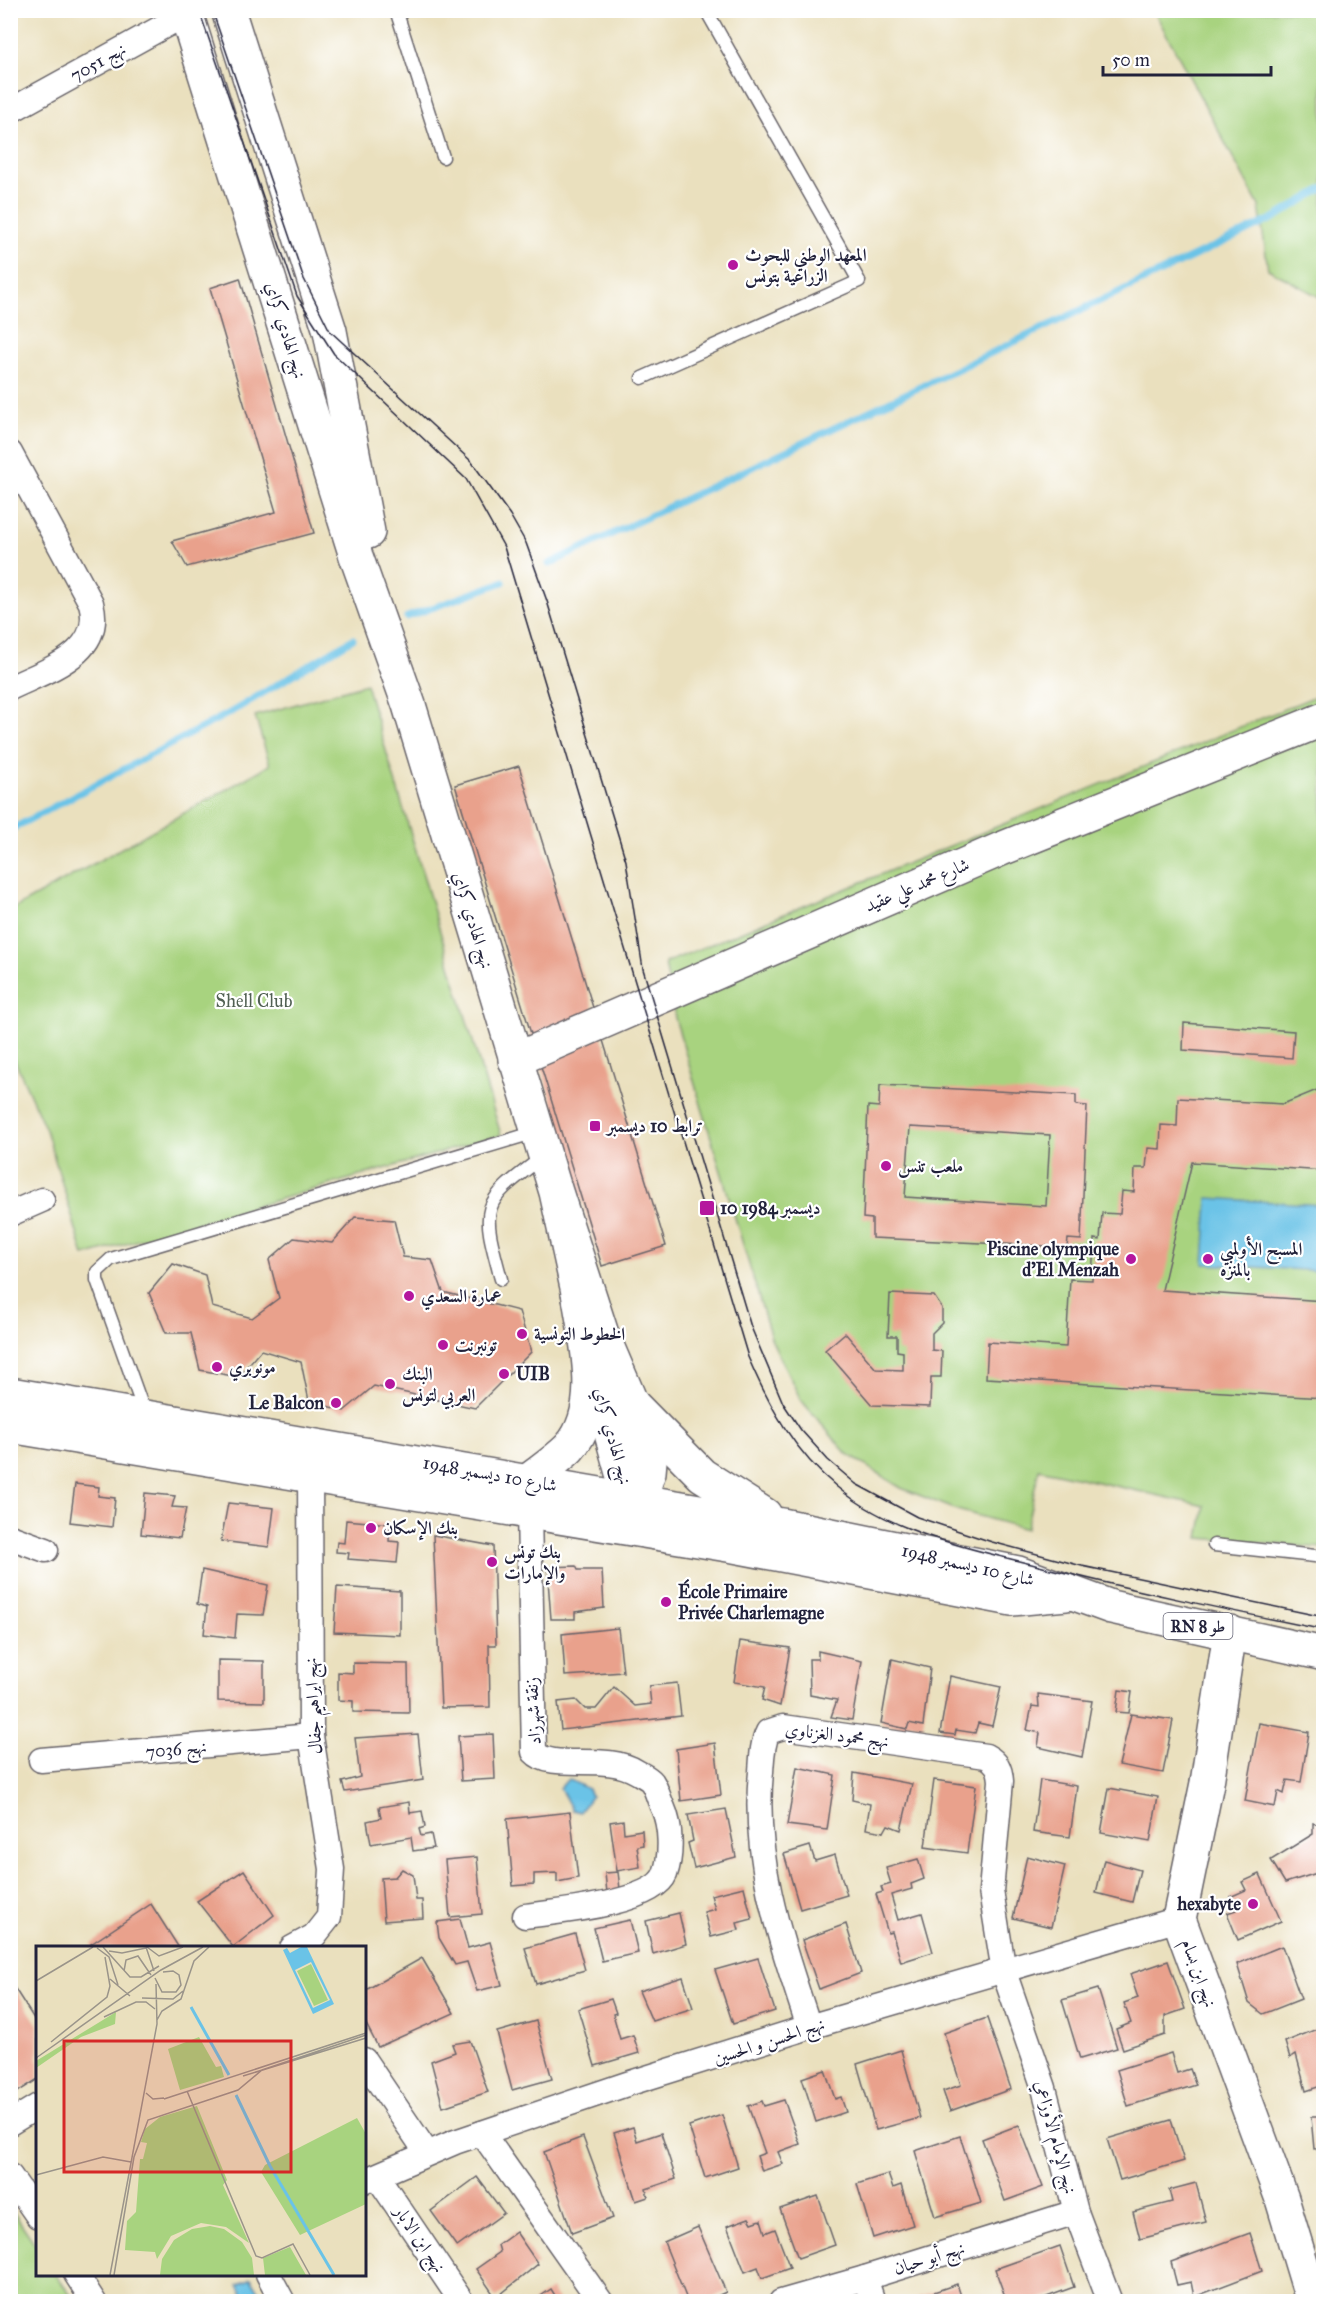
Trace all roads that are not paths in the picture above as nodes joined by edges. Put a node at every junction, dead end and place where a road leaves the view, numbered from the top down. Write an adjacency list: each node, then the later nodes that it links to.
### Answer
1 (228, 10): 9 (street, نهج الهادي كراي)
2 (396, 10): 6 (lane)
3 (706, 10): 7 (lane)
4 (185, 12): 5 (street, نهج 7051); 9 (street, نهج الهادي كراي)
5 (10, 111)
6 (442, 157)
7 (642, 378)
8 (10, 453): 10 (street)
9 (390, 649): 12 (street, نهج الهادي كراي)
10 (10, 688)
11 (1323, 719): 12 (street, شارع محمد علي عقيد)
12 (515, 1060): 13 (street, نهج الهادي كراي)
13 (541, 1144): 14 (street, نهج الهادي كراي); 17 (lane); 21 (lane)
14 (556, 1192): 18 (street, نهج الهادي كراي); 20 (street, نهج الهادي كراي)
15 (42, 1200): 16 (street)
16 (10, 1214)
17 (501, 1279)
18 (578, 1292): 25 (street); 26 (street, نهج الهادي كراي)
19 (10, 1394): 21 (street, شارع 10 ديسمبر 1948)
20 (632, 1404): 26 (street, نهج الهادي كراي); 28 (street)
21 (146, 1416): 23 (street, شارع 10 ديسمبر 1948)
22 (10, 1426): 24 (street, شارع 10 ديسمبر 1948)
23 (310, 1444): 24 (street, نهج ابراهيم جفال); 25 (street, شارع 10 ديسمبر 1948)
24 (311, 1476): 25 (street, شارع 10 ديسمبر 1948); 37 (street, نهج ابراهيم جفال)
25 (529, 1496): 26 (street, شارع 10 ديسمبر 1948); 27 (street, شارع 10 ديسمبر 1948); 39 (street, زنقة شهرزاد)
26 (629, 1498): 27 (street); 28 (street, شارع 10 ديسمبر 1948); 29 (street)
27 (598, 1524): 29 (street, شارع 10 ديسمبر 1948)
28 (782, 1525): 34 (street, شارع 10 ديسمبر 1948)
29 (639, 1531): 34 (street, شارع 10 ديسمبر 1948)
30 (10, 1537): 32 (street)
31 (1214, 1545): 33 (lane)
32 (46, 1550)
33 (1323, 1557)
34 (1074, 1593): 35 (street, RN 8 طو)
35 (1230, 1632): 36 (street, RN 8 طو); 40 (street, نهج ابن بسام)
36 (1323, 1654)
37 (311, 1736): 38 (street, نهج 7036); 41 (street, نهج ابراهيم جفال)
38 (41, 1760)
39 (525, 1916)
40 (1179, 1918): 42 (street, نهج الحسن و الحسين); 63 (street, نهج ابن بسام)
41 (294, 1946)
42 (1004, 1972): 43 (street, نهج الحسن و الحسين); 43 (street, نهج محمود الغزناوي); 51 (street, نهج الإمام الأوزاعي)
43 (809, 2027): 47 (street, نهج الحسن و الحسين)
44 (366, 2063): 48 (street)
45 (36, 2107): 46 (street)
46 (10, 2123)
47 (482, 2133): 48 (street, نهج الحسن و الحسين); 59 (street)
48 (427, 2153): 50 (street, نهج الحسن و الحسين)
49 (10, 2175): 52 (street)
50 (371, 2179): 58 (street, نهج ابن الابار)
51 (1076, 2212): 55 (street, نهج أبو حيان); 62 (street, نهج الإمام الأوزاعي)
52 (36, 2213)
53 (77, 2276): 56 (street)
54 (269, 2276): 57 (street)
55 (865, 2278): 60 (street, نهج أبو حيان); 61 (street)
56 (94, 2301)
57 (283, 2301)
58 (462, 2301)
59 (601, 2301)
60 (781, 2301)
61 (873, 2301)
62 (1110, 2301)
63 (1312, 2301)

